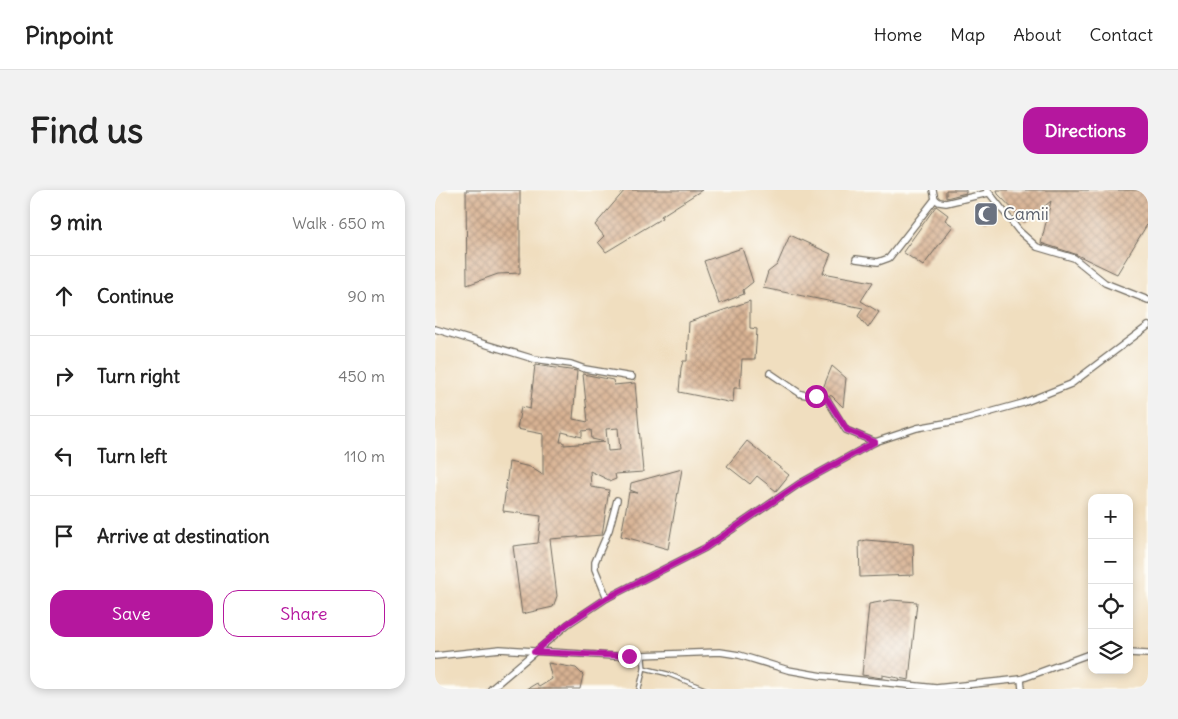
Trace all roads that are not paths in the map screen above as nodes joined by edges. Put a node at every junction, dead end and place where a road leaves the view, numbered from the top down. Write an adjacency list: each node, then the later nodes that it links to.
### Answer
1 (933, 190): 3 (street)
2 (988, 192): 3 (street); 5 (street)
3 (935, 199): 4 (street)
4 (856, 259)
5 (1148, 300)
6 (1148, 326): 10 (street)
7 (435, 329): 9 (street)
8 (770, 373): 10 (street)
9 (633, 377)
10 (875, 442): 12 (street)
11 (617, 500): 12 (street)
12 (607, 598): 13 (street)
13 (534, 652): 17 (street); 18 (street); 21 (street)
14 (1133, 653): 16 (street)
15 (1088, 654): 20 (street)
16 (1148, 654)
17 (435, 656)
18 (643, 656): 19 (lane); 20 (street)
19 (644, 668): 22 (lane); 23 (lane)
20 (1021, 679): 24 (street)
21 (491, 689)
22 (639, 689)
23 (705, 689)
24 (1022, 689)

